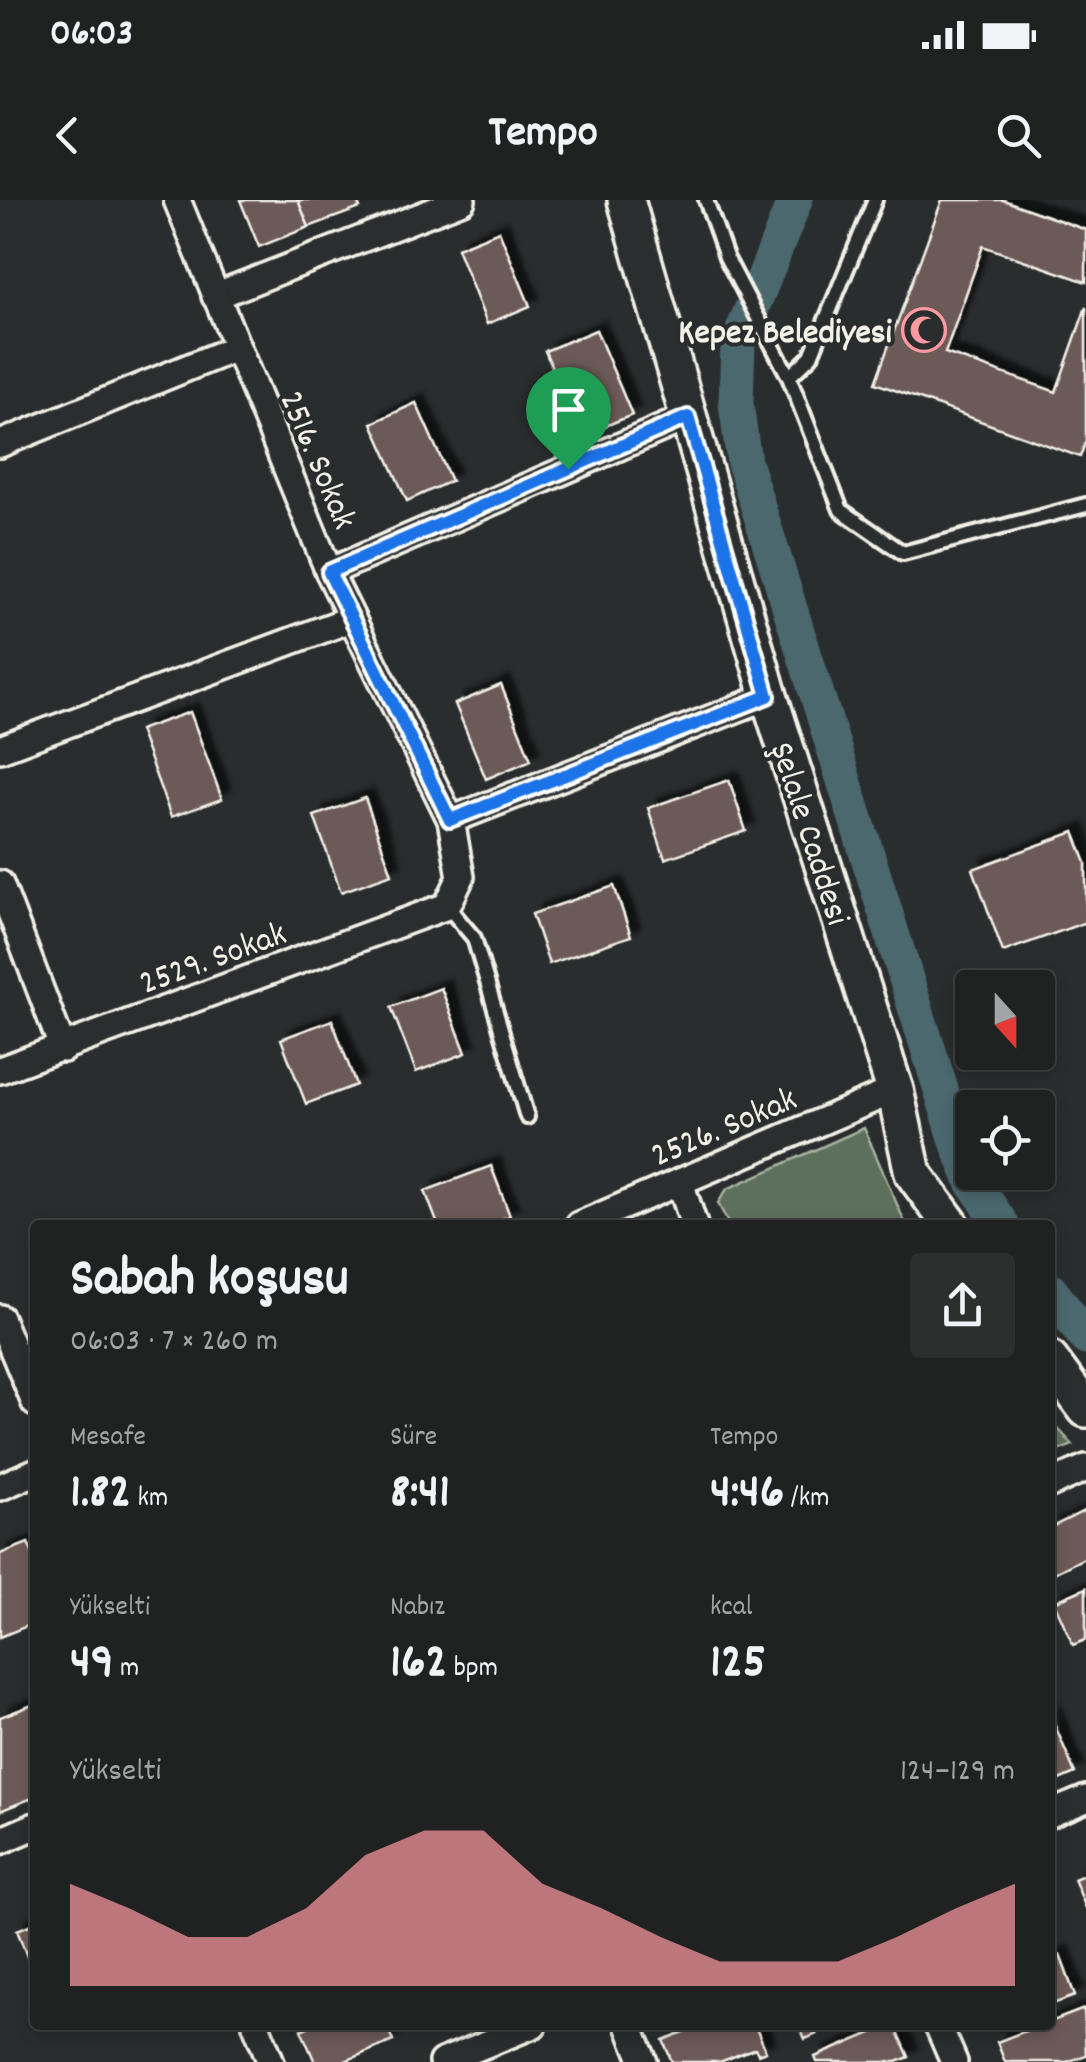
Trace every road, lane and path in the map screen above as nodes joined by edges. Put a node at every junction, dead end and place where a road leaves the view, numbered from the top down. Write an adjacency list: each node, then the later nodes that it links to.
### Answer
1 (177, 200): 6 (street, 2516. Sokak)
2 (462, 200): 6 (street)
3 (626, 200): 9 (street, Şelale Caddesi)
4 (706, 200): 8 (lane)
5 (875, 200): 8 (lane)
6 (215, 296): 7 (street, 2516. Sokak)
7 (236, 348): 10 (street); 12 (street, 2516. Sokak)
8 (789, 377): 11 (lane)
9 (688, 417): 12 (street); 14 (street, Şelale Caddesi)
10 (0, 444)
11 (1086, 505)
12 (329, 572): 13 (street, 2516. Sokak)
13 (351, 619): 15 (street); 16 (street, 2516. Sokak)
14 (768, 696): 16 (street); 21 (street, Şelale Caddesi)
15 (0, 748)
16 (450, 820): 18 (street, 2516. Sokak)
17 (0, 884): 19 (street)
18 (447, 906): 19 (street, 2529. Sokak); 22 (lane)
19 (63, 1048): 20 (street, 2529. Sokak)
20 (0, 1070)
21 (895, 1090): 23 (street, 2526. Sokak); 26 (street, Şelale Caddesi)
22 (527, 1117)
23 (680, 1182): 24 (street, 2526. Sokak); 25 (street)
24 (591, 1220)
25 (692, 1220)
26 (947, 1220)
27 (0, 1318): 29 (street)
28 (1055, 1367): 30 (street)
29 (30, 1392)
30 (1086, 1409)
31 (1086, 1468): 33 (street)
32 (30, 1474): 34 (street)
33 (1055, 1482)
34 (0, 1487)
35 (1086, 1799): 36 (street)
36 (1055, 1812)
37 (30, 1828): 38 (street)
38 (0, 1842)
39 (258, 2030): 43 (street)
40 (521, 2030): 44 (street)
41 (631, 2030): 45 (street)
42 (940, 2030): 46 (street)
43 (271, 2062)
44 (442, 2062)
45 (644, 2062)
46 (954, 2062)

